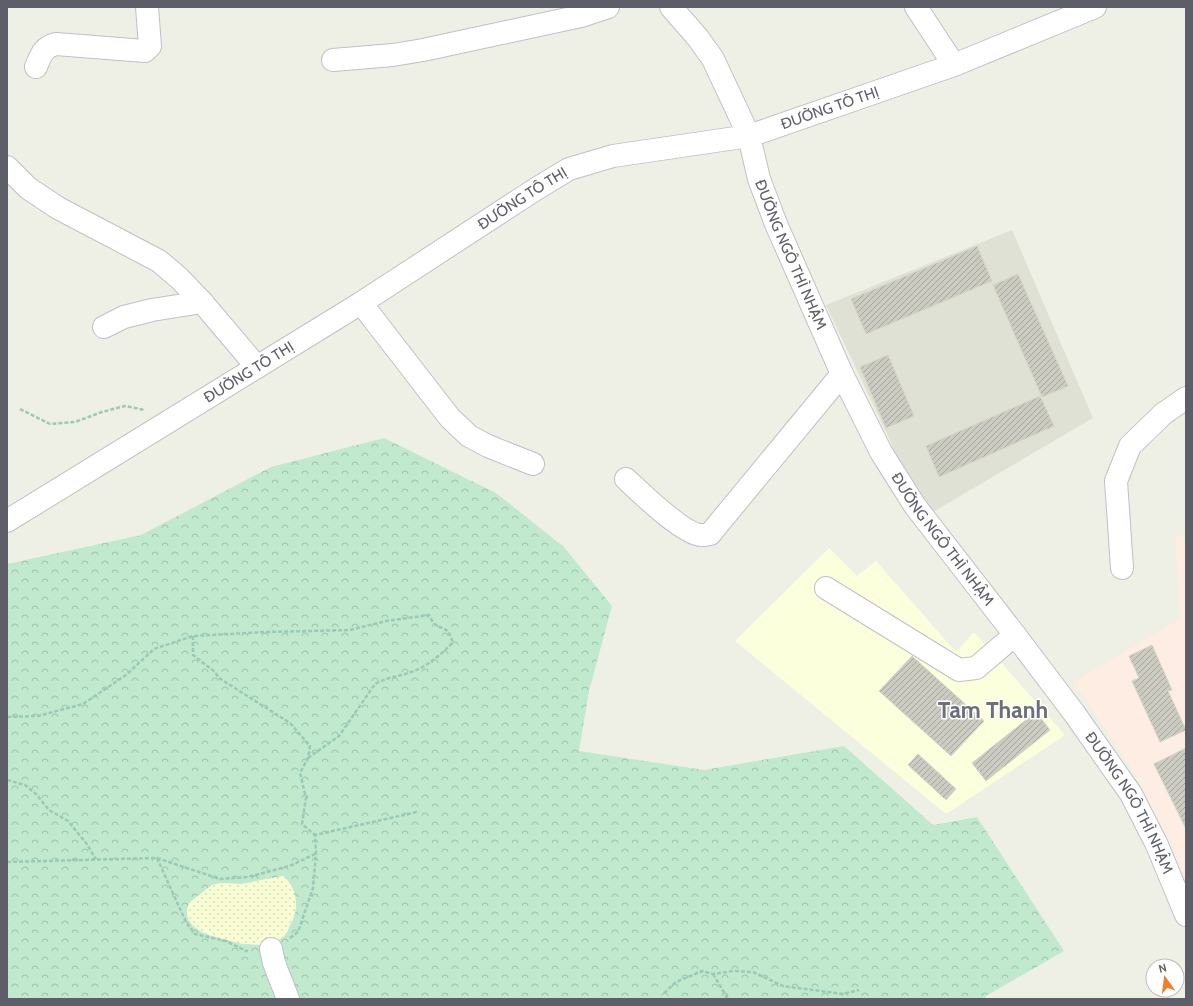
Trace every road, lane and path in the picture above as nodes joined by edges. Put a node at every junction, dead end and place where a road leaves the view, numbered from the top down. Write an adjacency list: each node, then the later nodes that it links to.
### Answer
1 (147, 7): 8 (street)
2 (608, 7): 6 (street)
3 (671, 7): 9 (street, ĐƯỜNG NGÔ THÌ NHẬM)
4 (916, 7): 7 (street)
5 (1095, 7): 7 (street, ĐƯỜNG TÔ THỊ)
6 (333, 60)
7 (954, 65): 9 (street, ĐƯỜNG TÔ THỊ)
8 (36, 67)
9 (749, 136): 12 (street, ĐƯỜNG TÔ THỊ); 15 (street, ĐƯỜNG NGÔ THÌ NHẬM)
10 (7, 167): 11 (street)
11 (202, 302): 13 (street); 14 (street)
12 (361, 303): 14 (street, ĐƯỜNG TÔ THỊ); 19 (street)
13 (104, 327)
14 (257, 367): 18 (street, ĐƯỜNG TÔ THỊ)
15 (842, 374): 20 (street); 24 (street, ĐƯỜNG NGÔ THÌ NHẬM)
16 (1186, 398): 22 (street)
17 (20, 409): 18 (path)
18 (168, 422): 21 (street, ĐƯỜNG TÔ THỊ)
19 (533, 464)
20 (626, 479)
21 (7, 521)
22 (1122, 568)
23 (826, 588): 24 (street)
24 (1015, 635): 35 (street, ĐƯỜNG NGÔ THÌ NHẬM)
25 (193, 636): 26 (path); 27 (path); 27 (path)
26 (7, 717)
27 (308, 758): 30 (path)
28 (7, 780): 33 (path)
29 (417, 812): 30 (path)
30 (315, 835): 31 (path)
31 (316, 853): 32 (path); 36 (path)
32 (157, 858): 33 (path); 36 (path)
33 (97, 860): 34 (path)
34 (7, 862)
35 (1186, 915)
36 (271, 949): 40 (street)
37 (712, 974): 38 (path); 39 (path); 41 (path)
38 (859, 990)
39 (664, 993)
40 (288, 999)
41 (728, 999)

